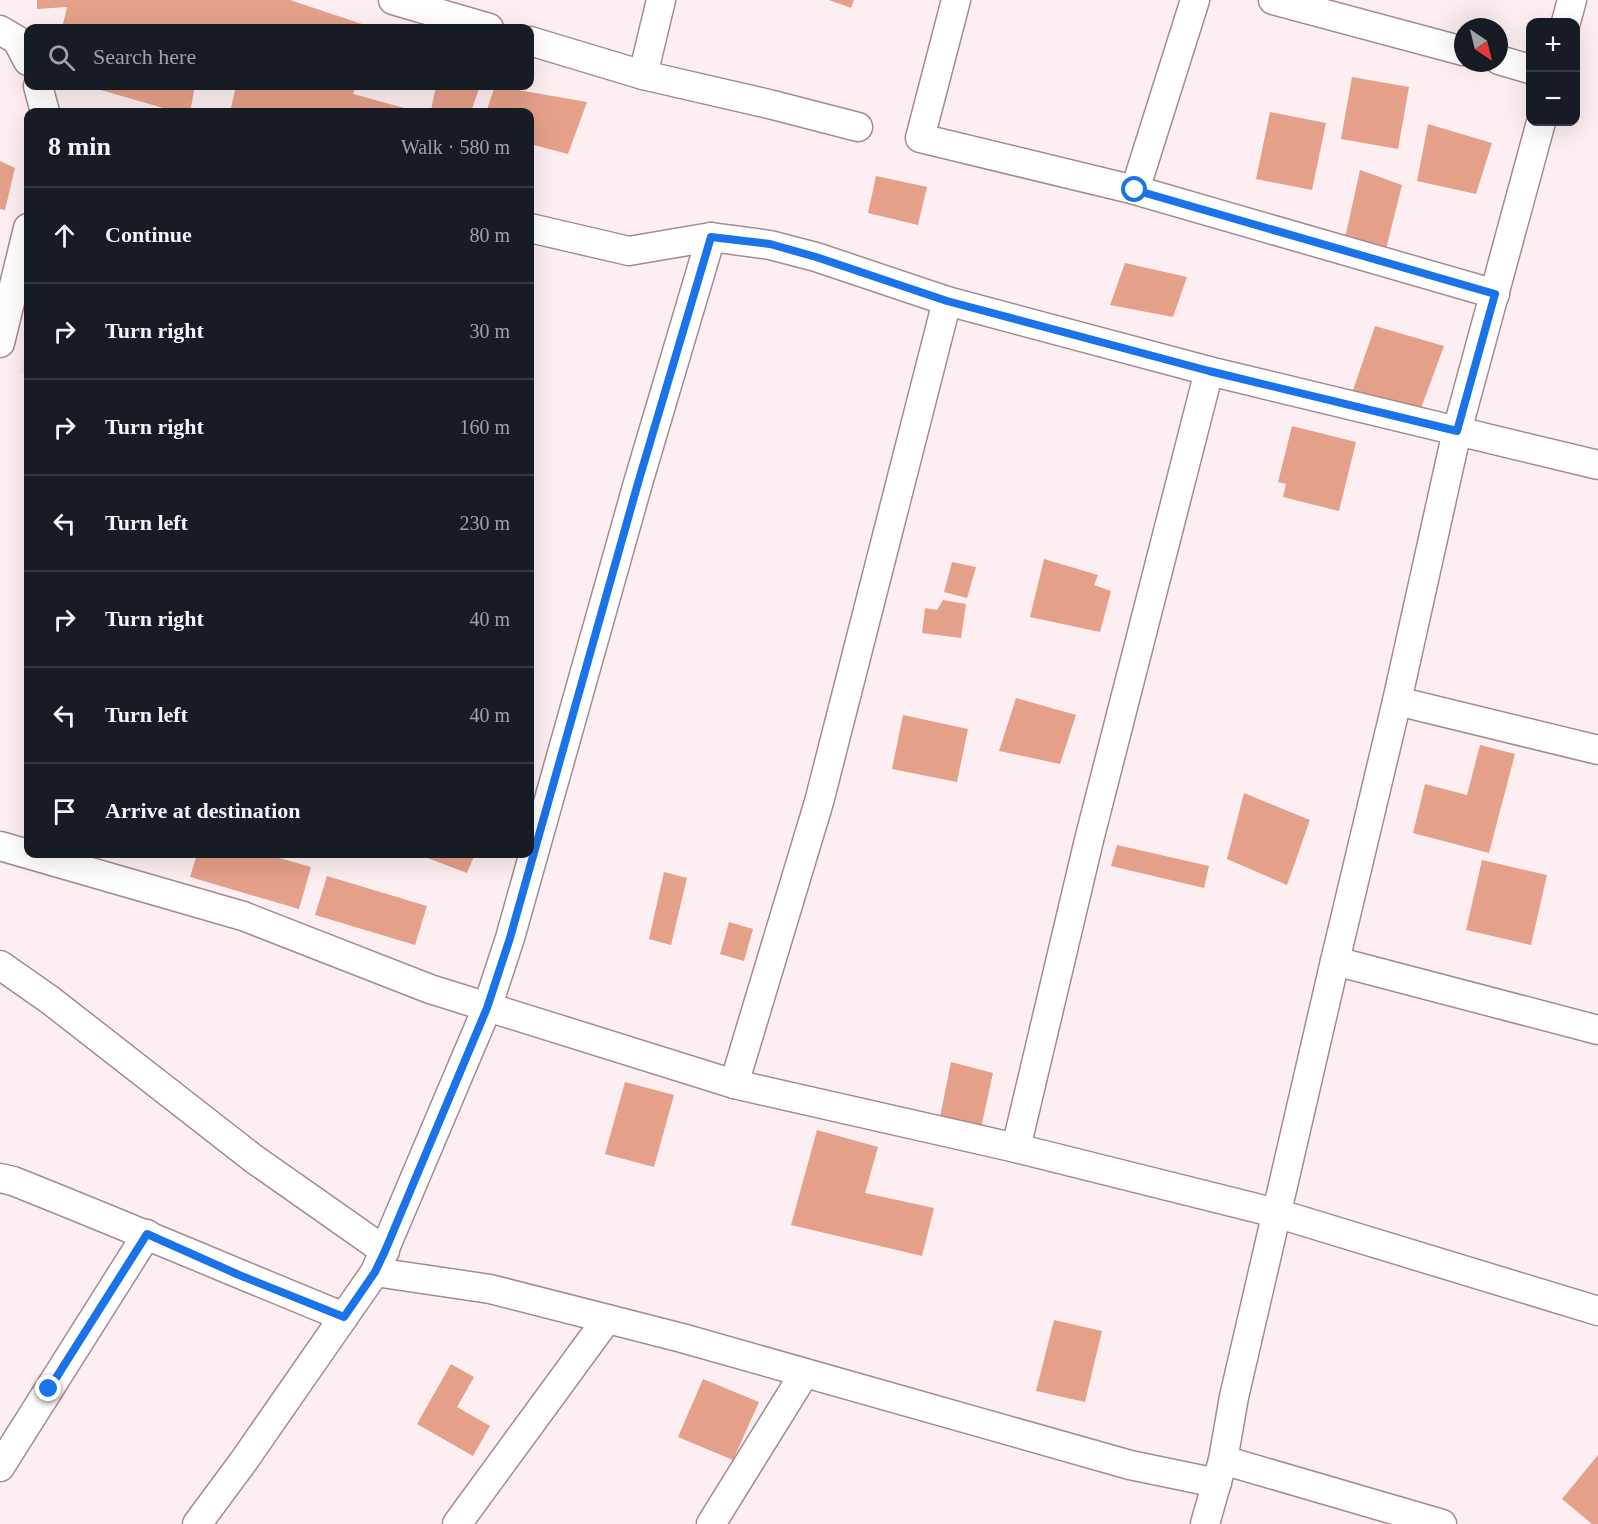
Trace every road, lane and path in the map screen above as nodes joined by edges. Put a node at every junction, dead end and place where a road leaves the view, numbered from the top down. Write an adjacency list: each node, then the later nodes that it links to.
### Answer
1 (661, 0): 16 (street)
2 (956, 0): 21 (street)
3 (1195, 0): 21 (street)
4 (1273, 0): 7 (street)
5 (1572, 0): 8 (street)
6 (410, 2): 9 (street)
7 (1335, 8): 12 (street)
8 (1567, 18)
9 (477, 24)
10 (0, 30): 13 (street)
11 (534, 42): 16 (street)
12 (1454, 48)
13 (24, 53)
14 (1508, 63): 15 (street)
15 (1526, 68)
16 (643, 75): 20 (street)
17 (39, 90): 18 (street)
18 (44, 108)
19 (1540, 126): 25 (street)
20 (858, 127)
21 (1135, 190): 25 (street)
22 (534, 229): 23 (street)
23 (711, 237): 26 (street); 35 (street)
24 (24, 245): 27 (street)
25 (1495, 294): 29 (street)
26 (947, 301): 28 (street); 42 (street)
27 (0, 344)
28 (1209, 371): 29 (street); 43 (street)
29 (1457, 431): 30 (street); 31 (street)
30 (1598, 465)
31 (1397, 701): 32 (street); 38 (street)
32 (1598, 750)
33 (0, 846): 34 (street)
34 (24, 853)
35 (534, 853)
36 (42, 858): 40 (street)
37 (533, 858): 40 (street)
38 (1335, 961): 41 (street); 45 (street)
39 (0, 965): 47 (street)
40 (487, 1008): 42 (street); 47 (street)
41 (1598, 1030)
42 (734, 1084): 43 (street)
43 (1016, 1148): 45 (street)
44 (0, 1178): 46 (street)
45 (1276, 1213): 48 (street); 53 (street)
46 (147, 1234): 49 (street); 52 (street)
47 (380, 1261): 49 (street); 50 (street)
48 (1598, 1311)
49 (344, 1317): 54 (street)
50 (607, 1319): 51 (street); 55 (street)
51 (804, 1374): 53 (street); 56 (street)
52 (0, 1467)
53 (1220, 1471): 57 (street); 58 (street)
54 (197, 1524)
55 (456, 1524)
56 (711, 1524)
57 (1205, 1524)
58 (1442, 1524)

